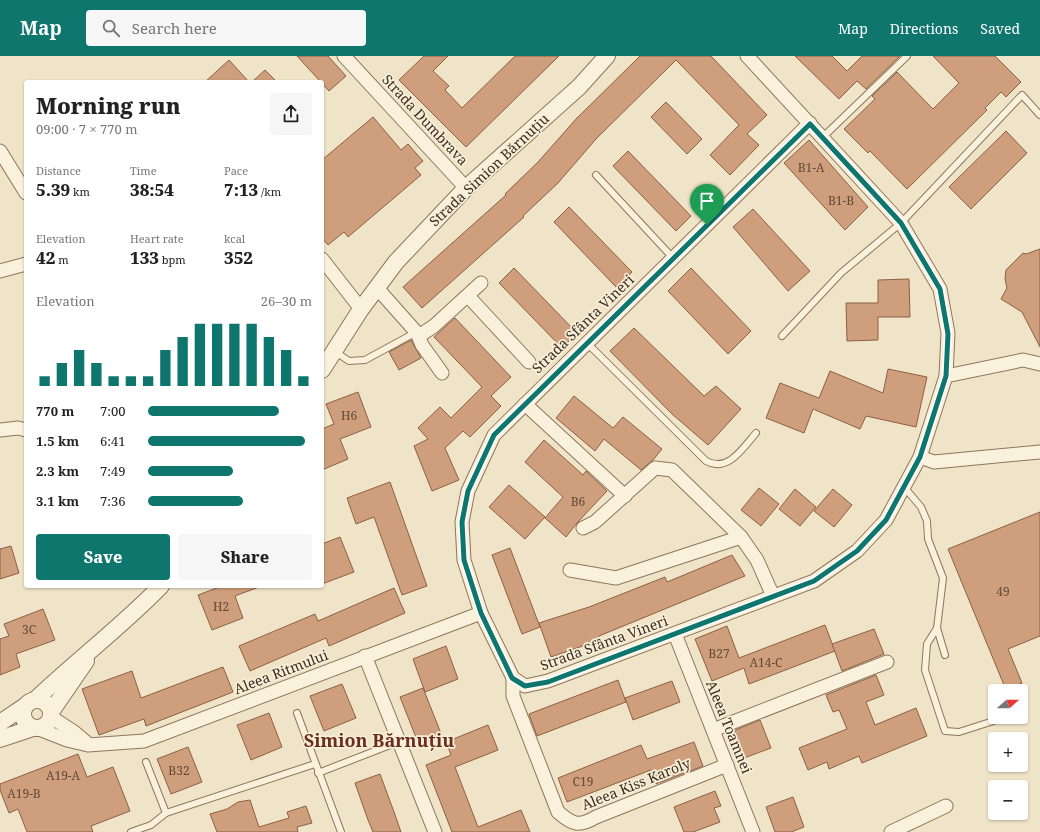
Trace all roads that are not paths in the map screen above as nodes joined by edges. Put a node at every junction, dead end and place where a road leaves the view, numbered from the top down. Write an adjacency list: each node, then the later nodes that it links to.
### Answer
1 (344, 56): 10 (street, Strada Dumbrava)
2 (747, 56): 6 (street, Strada Sfânta Vineri)
3 (907, 56): 7 (lane)
4 (601, 59): 10 (street, Strada Simion Bărnuțiu)
5 (1040, 115): 12 (lane)
6 (810, 124): 7 (street, Strada Sfânta Vineri); 13 (street, Strada Sfânta Vineri)
7 (822, 138): 12 (street, Strada Sfânta Vineri)
8 (0, 151): 11 (street)
9 (596, 175): 13 (lane)
10 (466, 188): 18 (street, Strada Simion Bărnuțiu)
11 (24, 189)
12 (901, 223): 22 (lane); 29 (street, Strada Sfânta Vineri)
13 (673, 258): 23 (street, Strada Sfânta Vineri)
14 (324, 262): 20 (street)
15 (24, 265): 16 (street)
16 (0, 271)
17 (481, 283): 19 (street)
18 (377, 288): 20 (street, Strada Simion Bărnuțiu); 21 (street)
19 (468, 296): 21 (street); 25 (street)
20 (362, 309): 24 (street, Strada Simion Bărnuțiu)
21 (415, 331): 24 (lane); 28 (street)
22 (782, 336)
23 (587, 343): 30 (street, Strada Sfânta Vineri); 33 (lane)
24 (334, 351): 27 (street, Strada Simion Bărnuțiu)
25 (529, 362)
26 (1040, 364): 29 (street)
27 (324, 367)
28 (442, 373)
29 (946, 376): 35 (street, Strada Sfânta Vineri)
30 (525, 404): 37 (street); 43 (street, Strada Sfânta Vineri)
31 (0, 430): 32 (street)
32 (24, 430)
33 (756, 433)
34 (1040, 452): 35 (street)
35 (920, 457): 36 (street, Strada Sfânta Vineri)
36 (904, 487): 42 (street, Strada Sfânta Vineri); 44 (lane)
37 (625, 496): 38 (street); 39 (street)
38 (583, 528)
39 (741, 537): 40 (street); 42 (street)
40 (570, 570)
41 (159, 588): 46 (street)
42 (773, 596): 45 (street, Strada Sfânta Vineri)
43 (481, 613): 48 (street, Aleea Ritmului); 50 (street, Strada Sfânta Vineri)
44 (937, 628): 47 (lane); 55 (lane)
45 (675, 634): 50 (street, Strada Sfânta Vineri); 57 (street, Aleea Toamnei)
46 (94, 650): 51 (street); 53 (street)
47 (945, 655)
48 (365, 656): 59 (street); 60 (street, Aleea Ritmului)
49 (887, 662): 57 (street)
50 (512, 678): 67 (street, Aleea Kiss Karoly)
51 (30, 703): 53 (street); 54 (street); 56 (street)
52 (297, 713): 62 (lane)
53 (51, 714): 56 (street); 60 (street)
54 (0, 723)
55 (988, 723)
56 (36, 728): 58 (street); 60 (street, Aleea Ritmului)
57 (713, 730): 63 (street, Aleea Toamnei)
58 (0, 739)
59 (398, 742): 64 (lane); 70 (street)
60 (88, 745)
61 (146, 762): 66 (lane)
62 (315, 764): 64 (lane); 66 (lane)
63 (727, 765): 67 (street, Aleea Kiss Karoly); 71 (street, Aleea Toamnei)
64 (318, 773): 69 (lane)
65 (946, 806): 72 (street)
66 (166, 813): 68 (lane)
67 (586, 828)
68 (131, 832)
69 (341, 832)
70 (435, 832)
71 (753, 832)
72 (891, 832)

